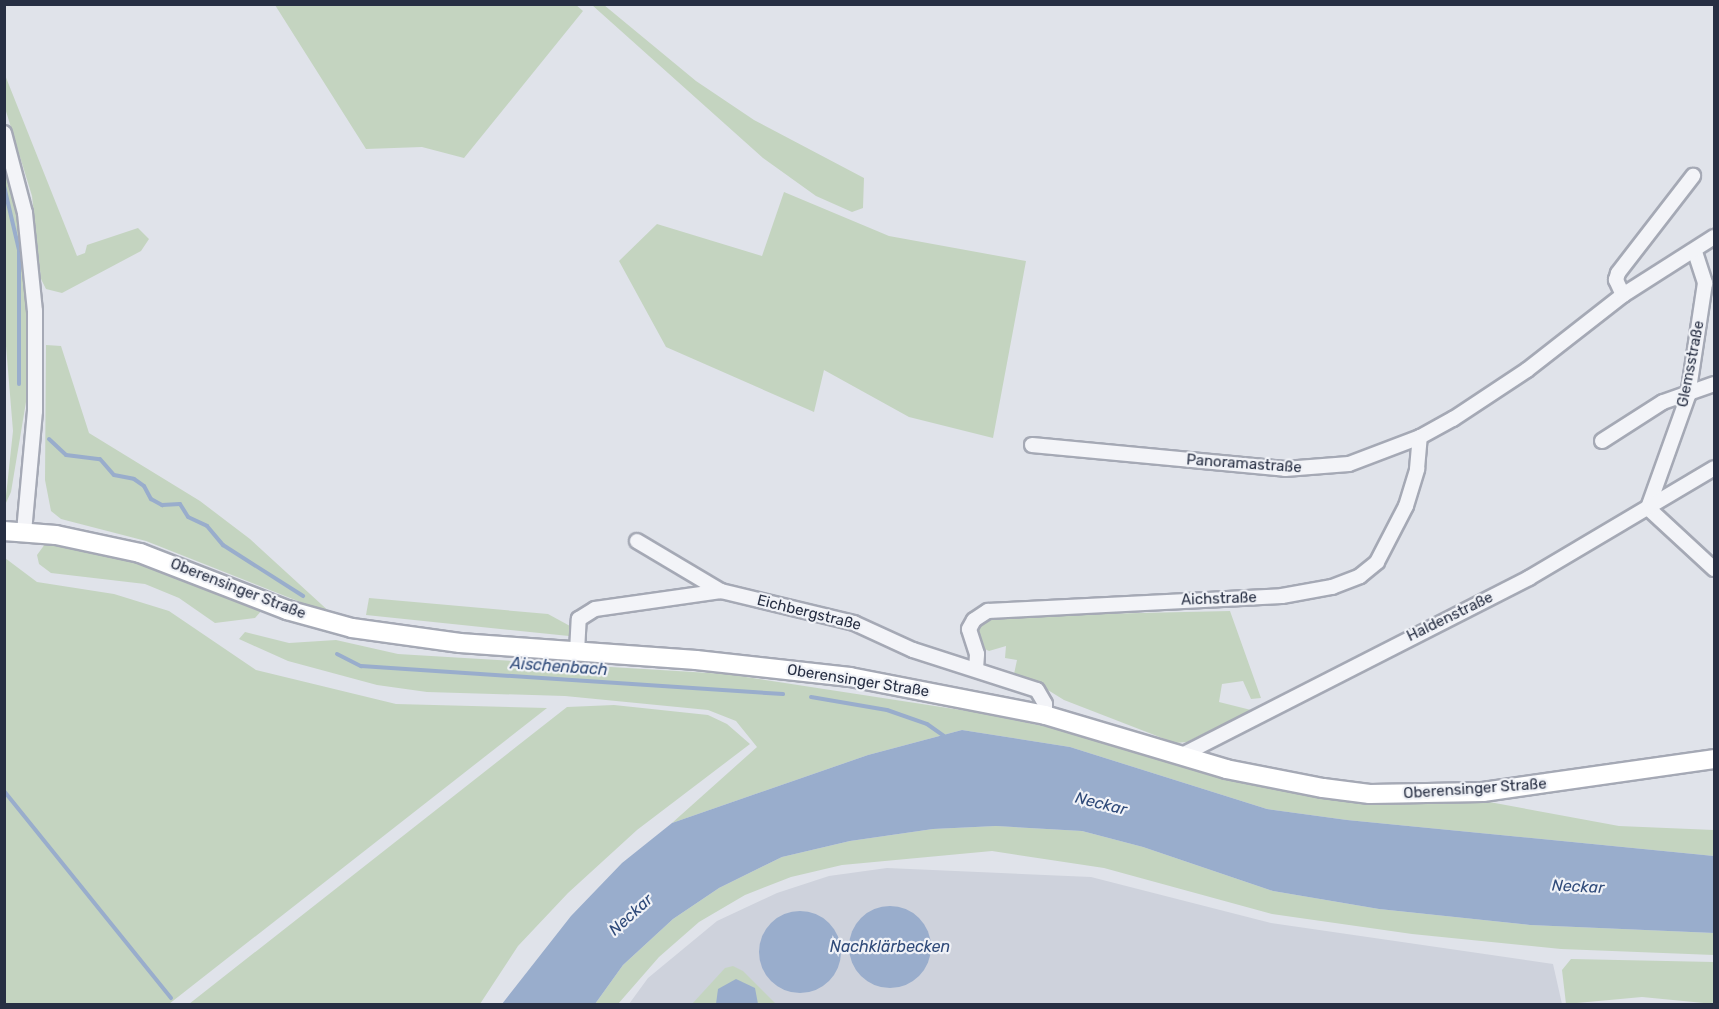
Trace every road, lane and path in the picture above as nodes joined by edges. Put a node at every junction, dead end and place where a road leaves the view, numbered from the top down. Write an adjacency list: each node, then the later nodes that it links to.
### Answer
1 (4, 133): 14 (street)
2 (1693, 176): 5 (street)
3 (1714, 237): 4 (street, Panoramastraße)
4 (1695, 252): 5 (street, Panoramastraße); 7 (street, Glemsstraße)
5 (1623, 295): 8 (street, Panoramastraße)
6 (1714, 384): 7 (street)
7 (1688, 396): 9 (street); 12 (street, Glemsstraße)
8 (1420, 437): 10 (street, Panoramastraße); 19 (street, Aichstraße)
9 (1602, 441)
10 (1032, 445)
11 (1714, 468): 12 (street, Haldenstraße)
12 (1648, 508): 16 (street); 21 (street, Haldenstraße)
13 (4, 531): 14 (street, Oberensinger Straße)
14 (24, 532): 18 (street, Oberensinger Straße)
15 (637, 541): 17 (street)
16 (1714, 568)
17 (721, 591): 18 (street, Eichbergstraße); 19 (street, Eichbergstraße)
18 (577, 652): 20 (street, Oberensinger Straße)
19 (976, 669): 20 (street, Eichbergstraße)
20 (1045, 715): 21 (street, Oberensinger Straße)
21 (1180, 756): 22 (street, Oberensinger Straße)
22 (1714, 759)

